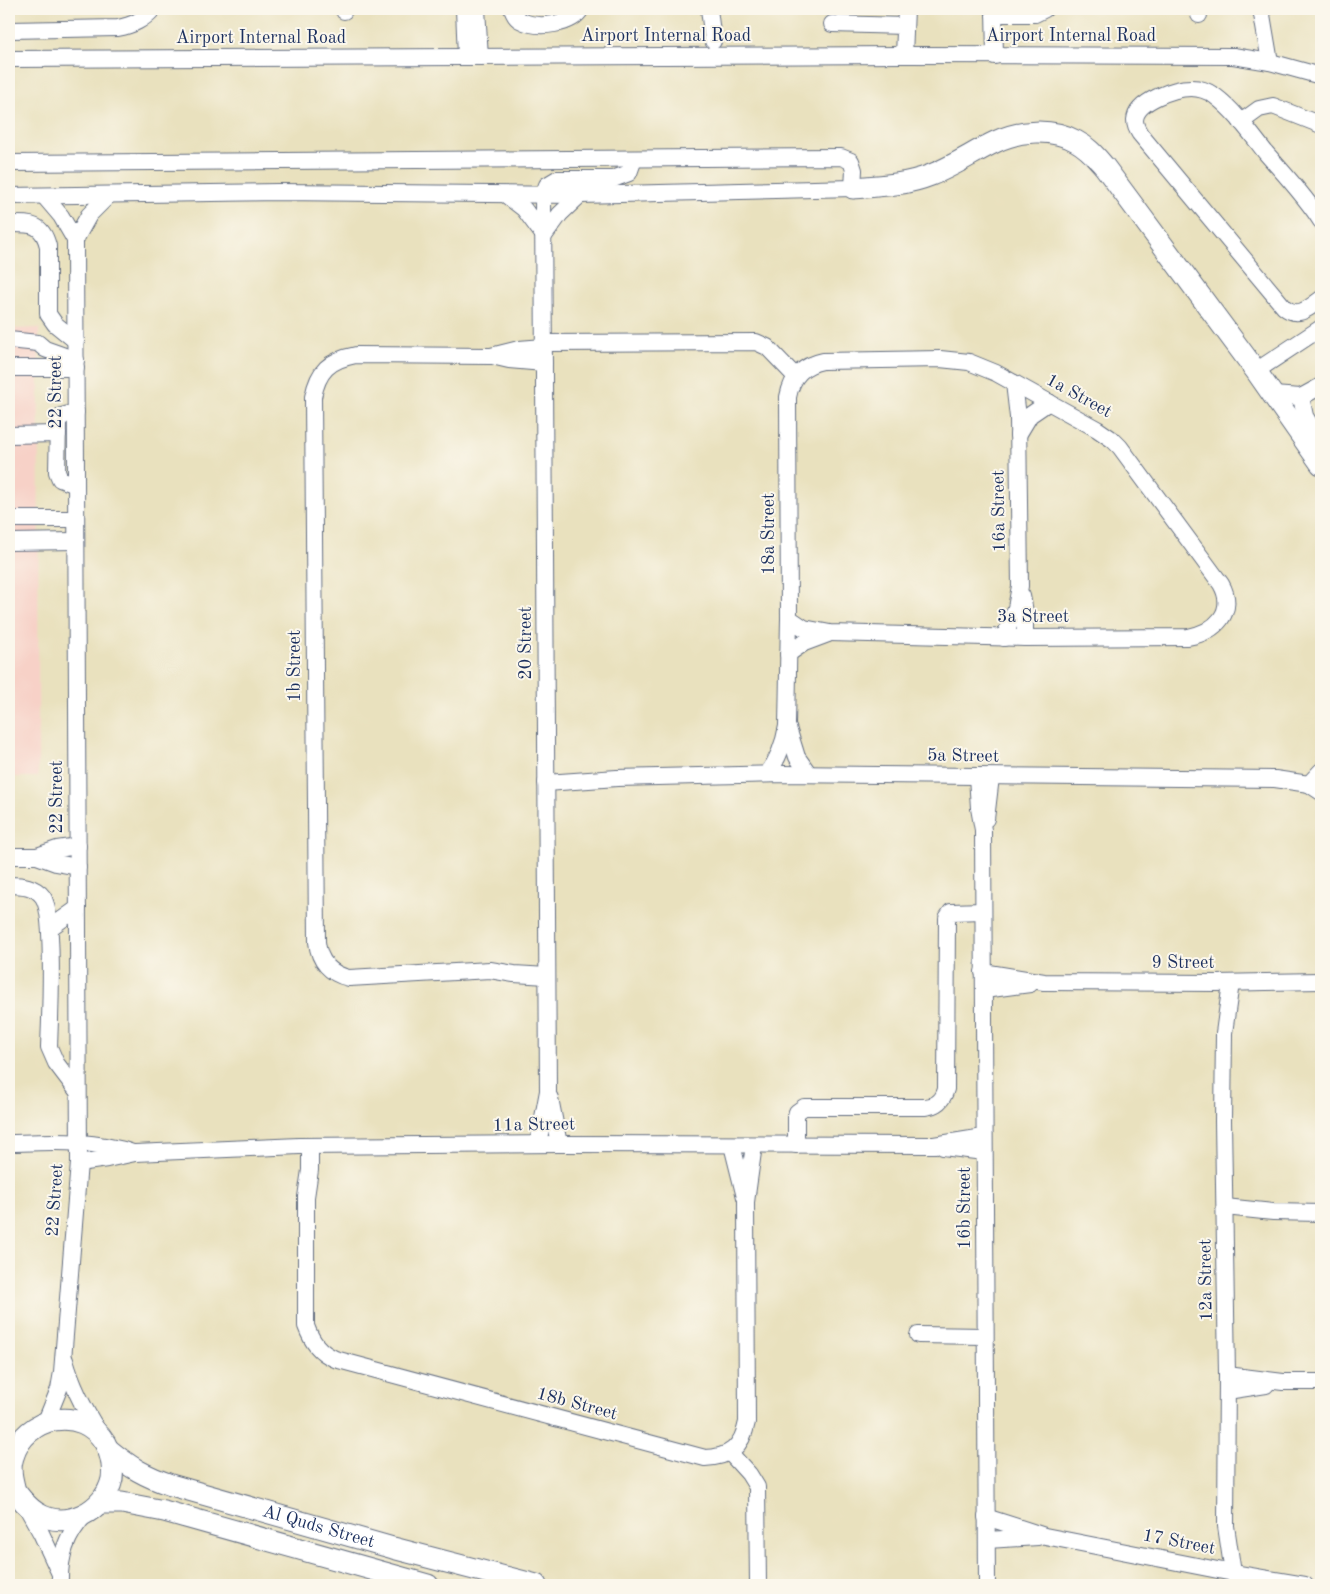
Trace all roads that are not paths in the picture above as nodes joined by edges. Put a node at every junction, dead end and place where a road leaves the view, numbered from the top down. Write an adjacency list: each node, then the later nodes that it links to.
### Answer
1 (153, 9): 13 (street)
2 (464, 9): 17 (street)
3 (477, 9): 17 (street)
4 (512, 9): 5 (street)
5 (581, 9)
6 (709, 9): 14 (street)
7 (906, 9): 12 (street)
8 (1045, 9): 10 (street)
9 (1261, 9): 19 (street)
10 (994, 11): 16 (street)
11 (832, 24): 12 (street)
12 (905, 26): 15 (street)
13 (9, 30)
14 (712, 41)
15 (904, 55): 16 (street, Airport Internal Road); 17 (street, Airport Internal Road)
16 (995, 56): 19 (street, Airport Internal Road)
17 (473, 57): 18 (street, Airport Internal Road)
18 (9, 59)
19 (1270, 62): 20 (street, Airport Internal Road)
20 (1321, 76)
21 (1241, 122): 22 (street); 32 (street); 36 (street)
22 (1321, 125)
23 (634, 159): 24 (street); 25 (street); 28 (street)
24 (9, 163)
25 (853, 188): 29 (street); 43 (main road)
26 (109, 195): 27 (street); 30 (street); 35 (street, 22 Street)
27 (506, 195): 28 (street); 34 (street)
28 (543, 195): 29 (street); 34 (street, 20 Street)
29 (580, 195): 34 (street)
30 (44, 196): 31 (street); 35 (street, 22 Street)
31 (10, 197)
32 (1321, 221)
33 (9, 224): 39 (street)
34 (544, 236): 40 (street, 20 Street)
35 (75, 240): 39 (street, 22 Street)
36 (1321, 298)
37 (1321, 328): 43 (street)
38 (9, 340): 41 (street)
39 (76, 342): 41 (street, 22 Street)
40 (544, 351): 44 (street, 1b Street); 73 (street, 20 Street); 83 (street, 1b Street)
41 (76, 364): 42 (street); 50 (street, 22 Street)
42 (9, 368)
43 (1256, 371): 47 (main road)
44 (795, 376): 45 (street, 1a Street); 63 (street, 18a Street)
45 (1014, 383): 49 (street, 1a Street); 52 (street, 16a Street)
46 (1321, 386): 48 (street)
47 (1273, 395): 48 (street); 55 (main road)
48 (1301, 397): 54 (street)
49 (1049, 402): 52 (street); 62 (street, 1a Street)
50 (76, 412): 51 (street); 56 (street, 22 Street)
51 (58, 434): 53 (street); 56 (street)
52 (1018, 434): 61 (street, 16a Street)
53 (9, 435)
54 (1321, 442)
55 (1321, 464)
56 (76, 485): 57 (street, 22 Street)
57 (76, 518): 58 (street); 59 (street, 22 Street)
58 (9, 519)
59 (76, 541): 60 (street); 75 (street, 22 Street)
60 (9, 542)
61 (1020, 586): 65 (street, 16a Street); 66 (street, 16a Street)
62 (1226, 610): 66 (street, 3a Street)
63 (789, 618): 64 (street, 3a Street); 67 (street, 18a Street)
64 (830, 633): 65 (street, 3a Street); 67 (street, 3a Street)
65 (1004, 638): 66 (street, 3a Street)
66 (1025, 638)
67 (788, 654): 68 (street, 18a Street)
68 (787, 726): 70 (street, 18a Street); 71 (street, 18a Street)
69 (1321, 771): 74 (street)
70 (767, 774): 71 (street, 5a Street); 73 (street, 5a Street)
71 (809, 774): 72 (street, 5a Street)
72 (984, 776): 74 (street, 5a Street); 81 (street, 16b Street)
73 (546, 777): 83 (street, 20 Street)
74 (1315, 788)
75 (78, 846): 77 (street); 78 (street, 22 Street)
76 (9, 856): 77 (street)
77 (37, 856): 78 (street)
78 (78, 867): 80 (street, 22 Street)
79 (9, 885): 82 (street)
80 (78, 908): 82 (street); 90 (street, 22 Street)
81 (984, 911): 84 (street, 16b Street); 98 (street)
82 (50, 928): 90 (street)
83 (547, 971): 89 (street, 20 Street)
84 (984, 972): 86 (street, 9 Street); 88 (street, 16b Street)
85 (1321, 981): 87 (street, 9 Street)
86 (1044, 982): 87 (street, 9 Street); 88 (street, 9 Street)
87 (1224, 983): 104 (street, 12a Street)
88 (984, 990): 95 (street, 16b Street)
89 (548, 1091): 93 (street, 20 Street); 94 (street, 20 Street)
90 (78, 1092): 91 (street, 22 Street)
91 (79, 1142): 92 (street, 11a Street); 100 (street, 11a Street); 101 (street, 22 Street)
92 (9, 1143)
93 (538, 1144): 94 (street, 11a Street); 99 (street, 11a Street)
94 (559, 1144): 96 (street, 11a Street)
95 (984, 1144): 98 (street, 11a Street); 106 (street, 16b Street)
96 (732, 1145): 97 (street, 11a Street); 102 (street)
97 (754, 1145): 98 (street, 11a Street); 102 (street)
98 (796, 1145)
99 (305, 1146): 100 (street, 11a Street); 112 (street, 18b Street)
100 (135, 1153): 101 (street, 11a Street)
101 (79, 1162): 107 (street, 22 Street)
102 (746, 1202): 112 (street)
103 (1321, 1212): 104 (street)
104 (1225, 1214): 109 (street, 12a Street)
105 (918, 1335): 106 (street)
106 (985, 1336): 115 (street, 16b Street)
107 (63, 1354): 110 (street, 22 Street); 111 (street, 22 Street)
108 (1321, 1382): 109 (street)
109 (1227, 1383): 118 (street, 12a Street)
110 (28, 1428): 111 (main road); 113 (main road)
111 (105, 1444): 114 (main road); 121 (main road, Al Quds Street)
112 (730, 1453): 122 (street)
113 (17, 1493): 114 (main road); 119 (street)
114 (93, 1509): 119 (street); 120 (main road, Al Quds Street)
115 (986, 1517): 116 (street, 17 Street); 117 (street, 16b Street)
116 (1045, 1536): 117 (street, 17 Street); 118 (street, 17 Street)
117 (986, 1540): 123 (street, 16b Street)
118 (1225, 1572): 124 (street, 17 Street)
119 (60, 1579)
120 (428, 1585)
121 (536, 1585)
122 (758, 1585)
123 (987, 1585)
124 (1305, 1585)

